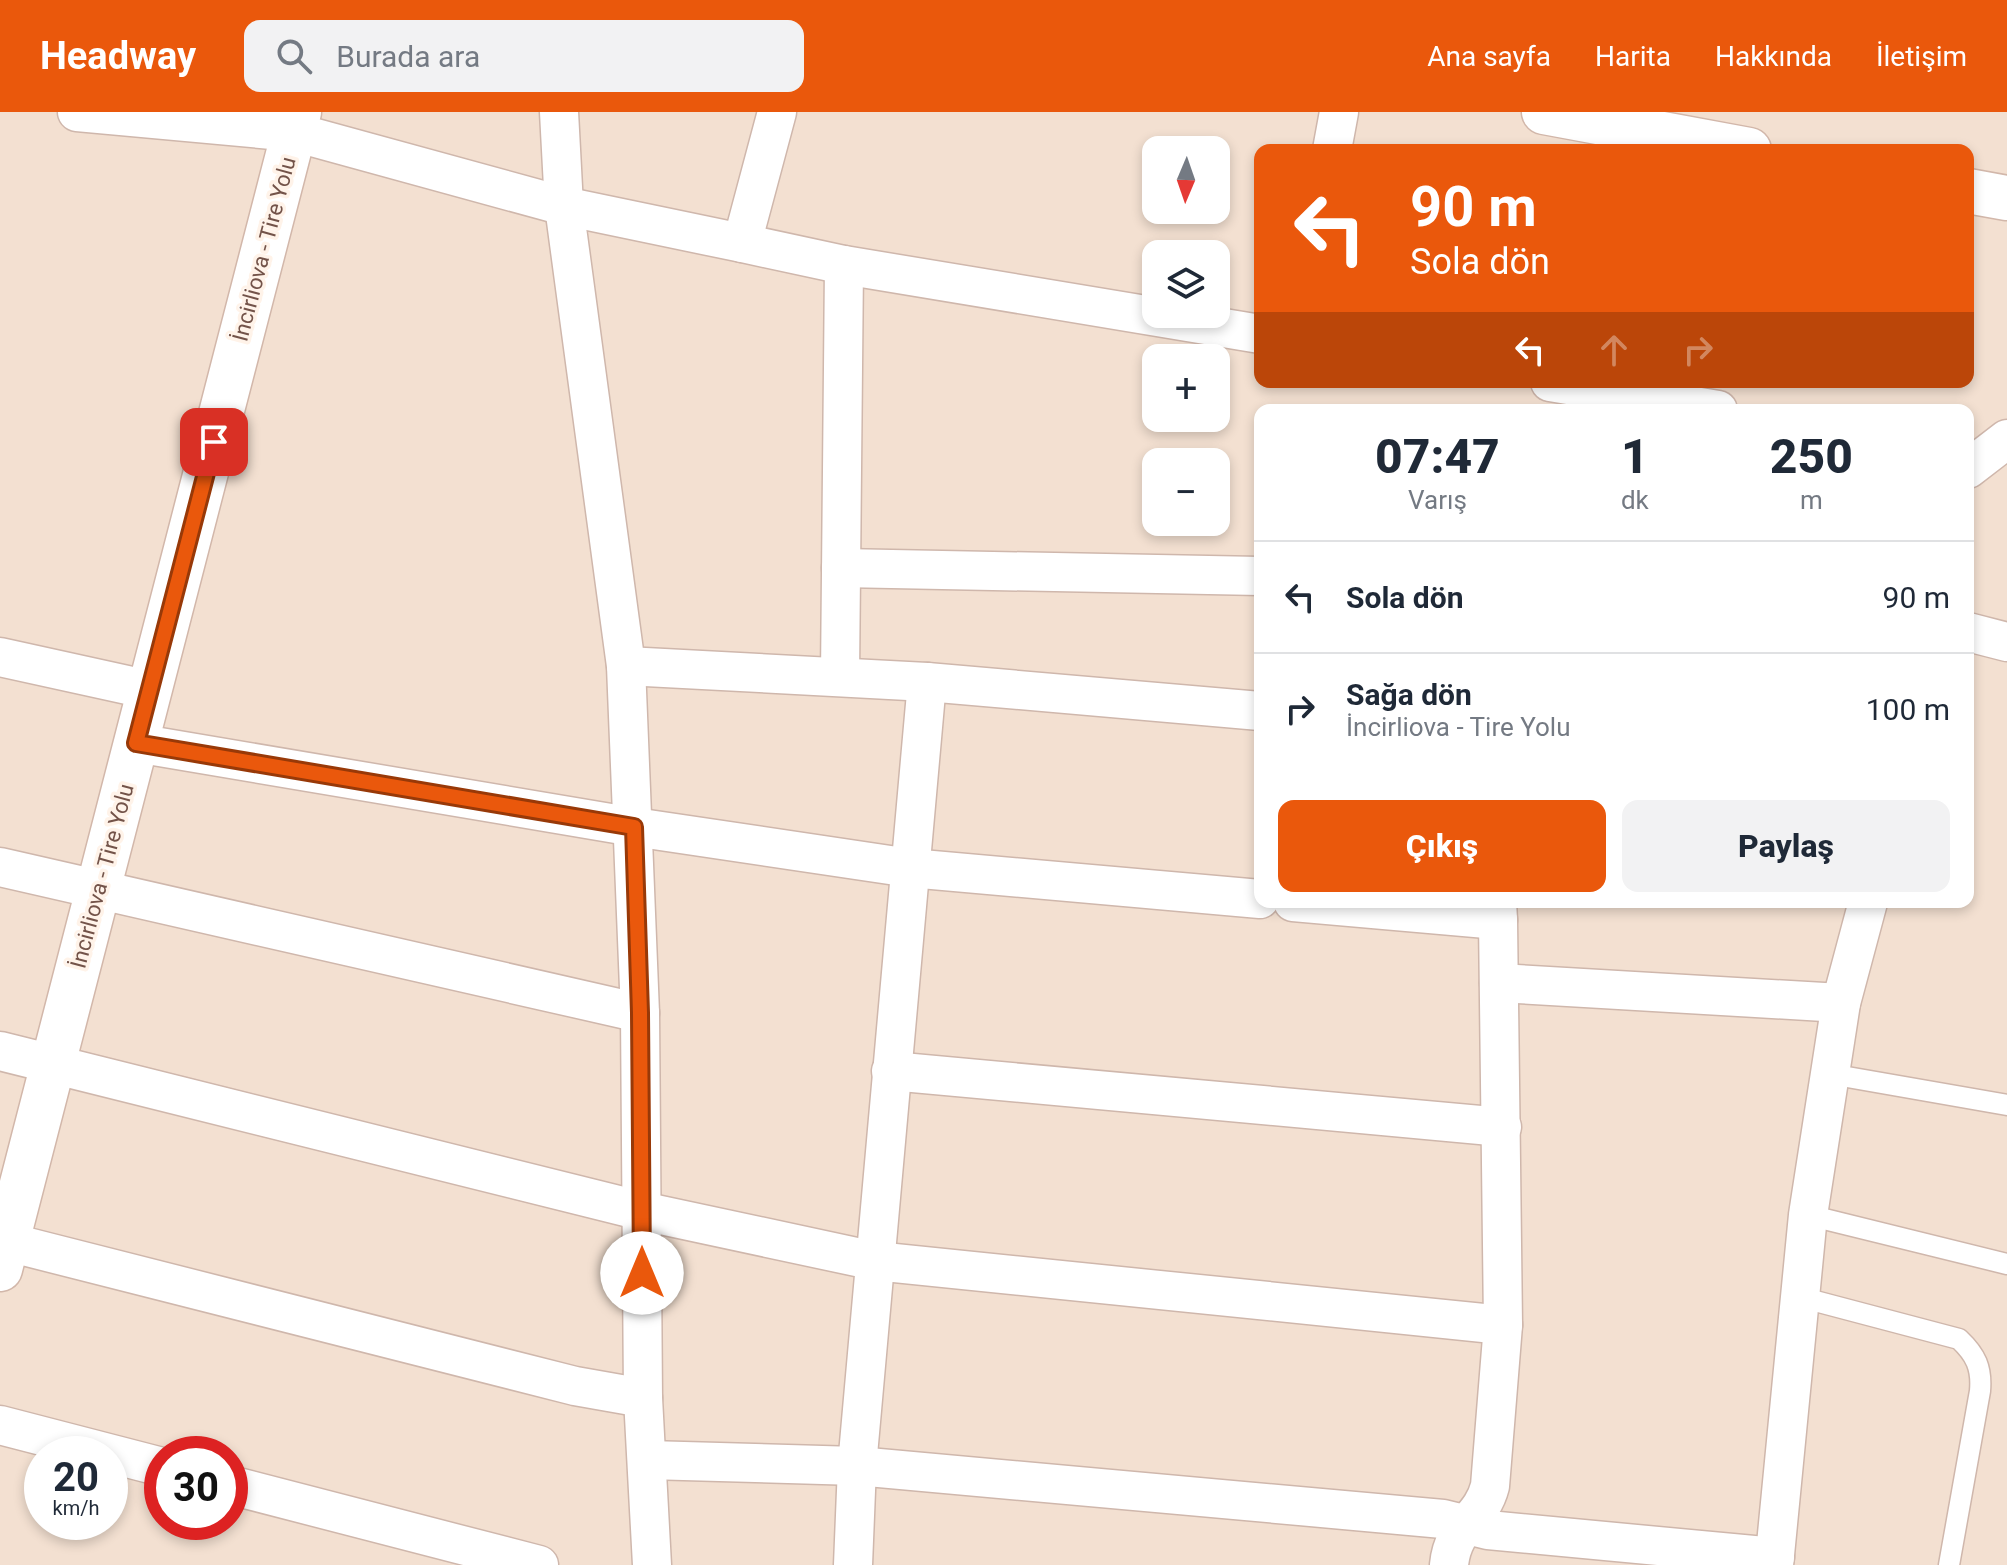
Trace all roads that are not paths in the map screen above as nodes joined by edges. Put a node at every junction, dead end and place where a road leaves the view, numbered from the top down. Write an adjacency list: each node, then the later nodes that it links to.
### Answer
1 (77, 112): 6 (street)
2 (559, 112): 11 (street)
3 (777, 112): 12 (street)
4 (1339, 112): 7 (street)
5 (1544, 112): 8 (main road)
6 (297, 122): 11 (street); 25 (main road, İncirliova - Tire Yolu)
7 (1333, 144)
8 (1717, 144)
9 (1974, 192): 10 (main road)
10 (2007, 198)
11 (564, 206): 12 (street); 22 (street)
12 (742, 243): 13 (street)
13 (844, 265): 14 (street); 17 (street)
14 (1254, 333)
15 (1586, 388): 16 (street)
16 (1682, 404)
17 (841, 568): 18 (street); 23 (street)
18 (1254, 576)
19 (1974, 634): 20 (street)
20 (2007, 642)
21 (0, 657): 25 (street)
22 (626, 666): 23 (street); 28 (street)
23 (840, 676): 24 (street)
24 (927, 682): 26 (street); 30 (street)
25 (150, 690): 27 (main road, İncirliova - Tire Yolu)
26 (1254, 710)
27 (136, 743): 28 (street); 31 (main road, İncirliova - Tire Yolu)
28 (634, 827): 30 (street); 38 (street)
29 (0, 867): 31 (street)
30 (910, 868): 32 (street); 41 (street)
31 (98, 889): 38 (street); 40 (main road, İncirliova - Tire Yolu)
32 (1254, 898)
33 (1429, 908): 35 (street)
34 (1866, 908): 37 (street)
35 (1497, 911): 36 (street)
36 (1499, 983): 37 (street); 44 (street)
37 (1841, 1003): 42 (street)
38 (640, 1013): 45 (street)
39 (0, 1051): 40 (street)
40 (53, 1062): 45 (street); 47 (main road, İncirliova - Tire Yolu)
41 (891, 1071): 44 (street); 48 (street)
42 (1830, 1074): 43 (lane); 46 (street)
43 (2007, 1105)
44 (1502, 1127): 51 (street)
45 (642, 1211): 48 (street); 52 (street)
46 (1808, 1215): 49 (lane); 50 (street)
47 (2, 1250): 52 (street)
48 (875, 1261): 51 (street); 56 (street)
49 (2007, 1264)
50 (1800, 1297): 59 (street); 64 (lane)
51 (1503, 1325): 58 (street)
52 (643, 1398): 54 (street)
53 (0, 1425): 55 (street)
54 (648, 1460): 56 (street); 61 (street)
55 (144, 1462)
56 (857, 1466): 58 (street); 62 (street)
57 (248, 1490): 60 (street)
58 (1464, 1524): 59 (street); 63 (street)
59 (1774, 1561)
60 (539, 1565)
61 (652, 1565)
62 (853, 1565)
63 (1449, 1565)
64 (1949, 1565)

